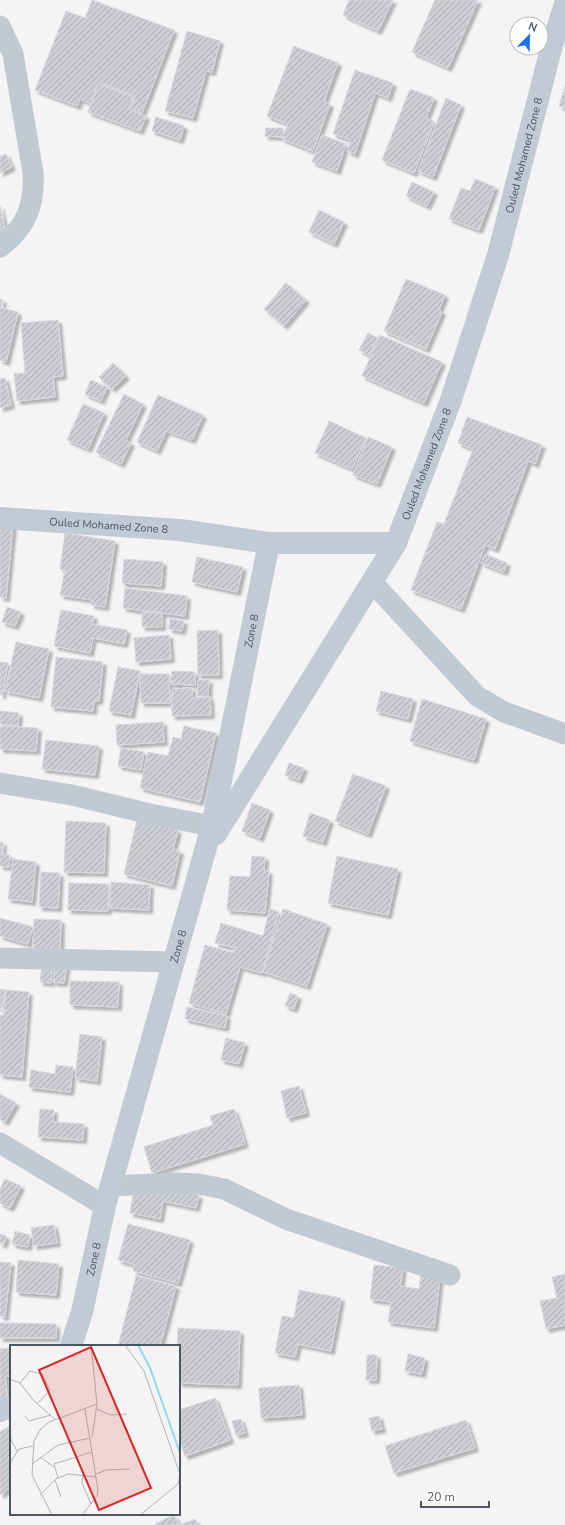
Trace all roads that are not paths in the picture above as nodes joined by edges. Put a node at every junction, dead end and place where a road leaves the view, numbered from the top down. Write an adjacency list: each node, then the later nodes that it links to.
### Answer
1 (565, 4): 6 (main road, Ouled Mohamed Zone 8)
2 (0, 26): 3 (street)
3 (0, 247)
4 (0, 518): 5 (main road, Ouled Mohamed Zone 8)
5 (269, 543): 6 (main road, Ouled Mohamed Zone 8); 10 (main road, Zone 8)
6 (396, 543): 7 (main road)
7 (372, 582): 8 (street); 11 (main road)
8 (565, 734)
9 (0, 783): 10 (street)
10 (212, 826): 11 (main road, Zone 8)
11 (206, 850): 13 (main road, Zone 8)
12 (0, 958): 13 (street)
13 (174, 962): 15 (main road, Zone 8)
14 (0, 1143): 15 (street)
15 (108, 1196): 16 (street); 17 (main road, Zone 8)
16 (450, 1275)
17 (71, 1345)
18 (10, 1407): 19 (main road)
19 (0, 1412)

